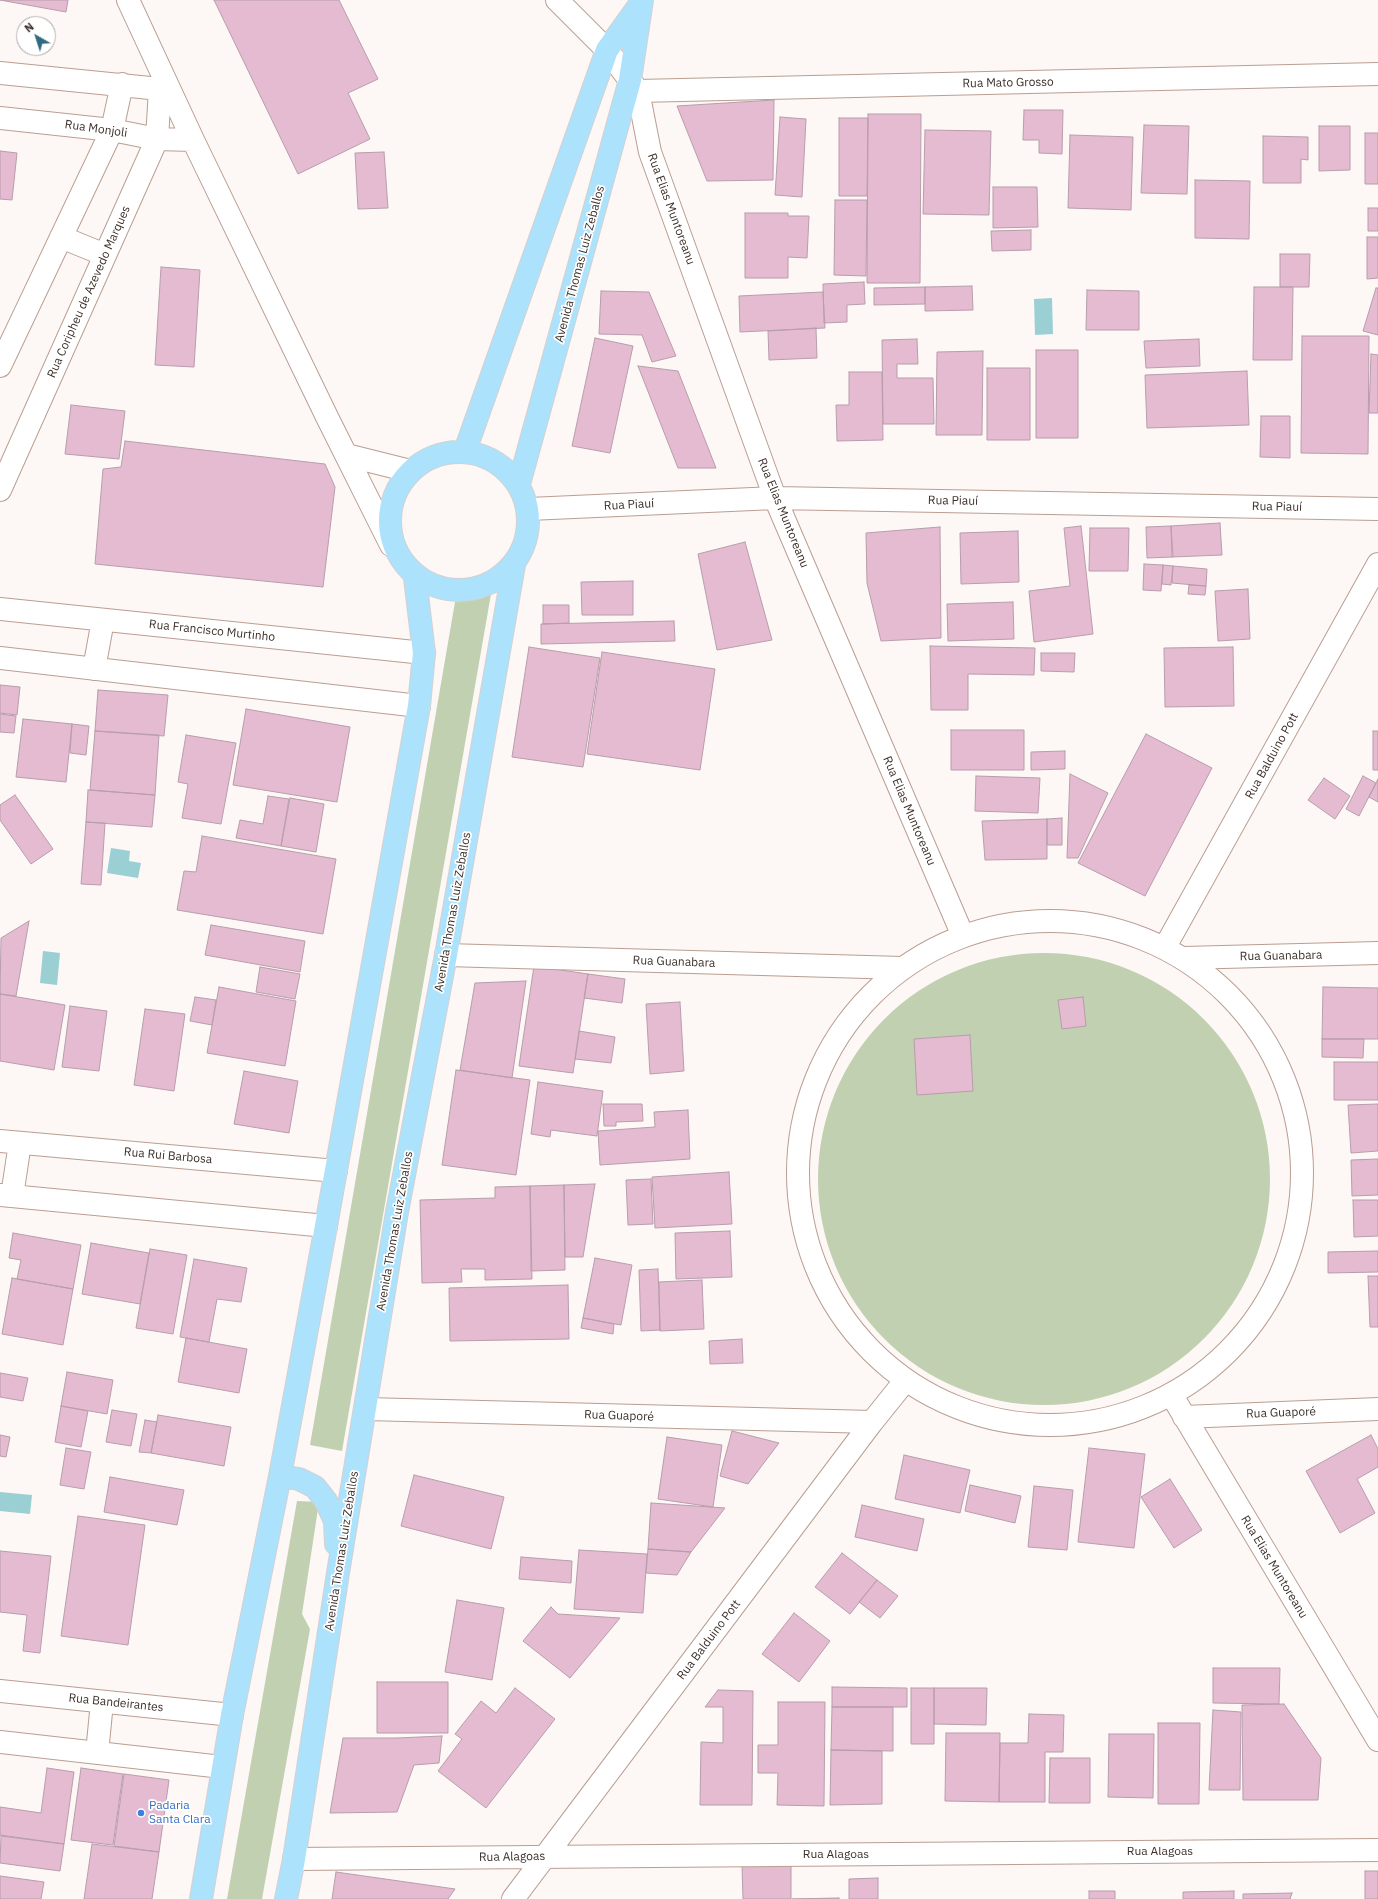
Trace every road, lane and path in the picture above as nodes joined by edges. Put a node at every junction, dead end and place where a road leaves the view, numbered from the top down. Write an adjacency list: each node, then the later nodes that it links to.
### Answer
1 (128, 0): 9 (street)
2 (557, 0): 4 (street)
3 (641, 2): 4 (main road); 8 (main road, Avenida Thomas Luiz Zeballos)
4 (607, 50): 8 (street); 18 (main road)
5 (0, 73): 7 (street)
6 (1378, 74): 8 (street, Rua Mato Grosso)
7 (122, 84): 9 (street); 11 (street)
8 (634, 86): 21 (main road, Avenida Thomas Luiz Zeballos); 23 (street, Rua Elias Muntoreanu)
9 (165, 90): 12 (street, Rua Coripheu de Azevedo Marques); 13 (street)
10 (0, 118): 11 (street, Rua Monjoli)
11 (112, 130): 12 (street, Rua Monjoli); 14 (street)
12 (157, 139): 13 (street, Rua Monjoli); 15 (street, Rua Coripheu de Azevedo Marques)
13 (193, 140): 19 (street)
14 (61, 237): 15 (street); 16 (street)
15 (105, 255): 17 (street, Rua Coripheu de Azevedo Marques)
16 (0, 366)
17 (9, 447): 22 (street, Rua Coripheu de Azevedo Marques)
18 (466, 451): 20 (main road); 21 (main road)
19 (346, 455): 20 (street); 26 (street)
20 (410, 471): 26 (main road)
21 (519, 484): 25 (main road)
22 (0, 490)
23 (775, 498): 24 (street, Rua Piauí); 25 (street, Rua Piauí); 36 (street, Rua Elias Muntoreanu)
24 (1378, 509)
25 (528, 510): 28 (main road)
26 (392, 545): 29 (main road)
27 (1378, 564): 37 (street, Rua Balduino Pott)
28 (514, 565): 29 (main road); 39 (main road, Avenida Thomas Luiz Zeballos)
29 (415, 578): 32 (main road)
30 (0, 610): 31 (street, Rua Francisco Murtinho)
31 (103, 620): 32 (street, Rua Francisco Murtinho); 34 (street)
32 (424, 653): 35 (main road)
33 (0, 658): 34 (street)
34 (94, 669): 35 (street)
35 (419, 706): 43 (main road)
36 (963, 936): 37 (street); 41 (street)
37 (1165, 947): 40 (street)
38 (1378, 953): 40 (street, Rua Guanabara)
39 (446, 955): 41 (street, Rua Guanabara); 48 (main road, Avenida Thomas Luiz Zeballos)
40 (1184, 958): 47 (street)
41 (902, 968): 46 (street)
42 (10, 1142): 43 (street, Rua Rui Barbosa); 44 (street)
43 (336, 1171): 45 (main road)
44 (6, 1196): 45 (street)
45 (326, 1226): 52 (main road)
46 (905, 1381): 47 (street); 51 (street, Rua Balduino Pott)
47 (1171, 1394): 50 (street, Rua Elias Muntoreanu)
48 (366, 1409): 51 (street, Rua Guaporé); 53 (main road, Avenida Thomas Luiz Zeballos)
49 (1378, 1409): 50 (street, Rua Guaporé)
50 (1184, 1417): 57 (street, Rua Elias Muntoreanu)
51 (872, 1422): 62 (street, Rua Balduino Pott)
52 (280, 1476): 53 (main road); 56 (main road)
53 (338, 1573): 63 (main road, Avenida Thomas Luiz Zeballos)
54 (0, 1691): 55 (street, Rua Bandeirantes)
55 (102, 1702): 56 (street, Rua Bandeirantes); 59 (street)
56 (232, 1715): 60 (main road)
57 (1378, 1740)
58 (0, 1742): 59 (street)
59 (97, 1753): 60 (street)
60 (222, 1767): 64 (main road)
61 (1378, 1850): 62 (street, Rua Alagoas)
62 (544, 1857): 63 (street, Rua Alagoas); 66 (street, Rua Balduino Pott)
63 (294, 1860): 65 (main road, Avenida Thomas Luiz Zeballos)
64 (201, 1899)
65 (286, 1899)
66 (513, 1899)

